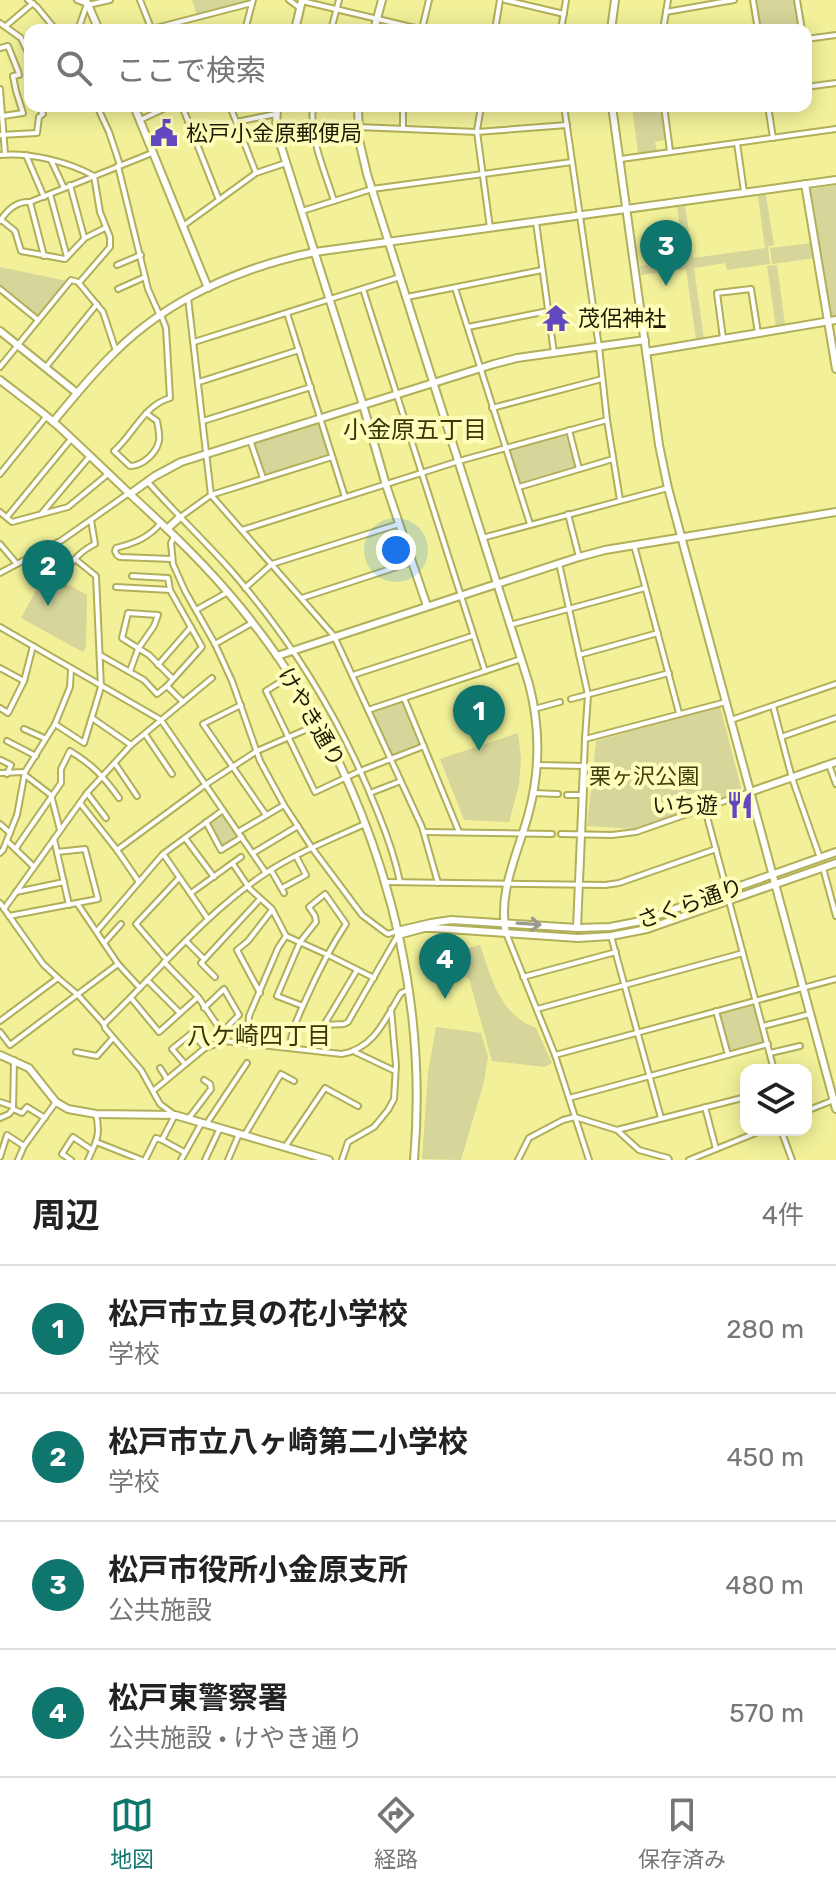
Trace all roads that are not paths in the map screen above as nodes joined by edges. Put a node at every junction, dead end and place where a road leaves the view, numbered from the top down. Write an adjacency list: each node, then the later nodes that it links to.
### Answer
1 (77, 0): 17 (street)
2 (110, 0): 17 (street)
3 (140, 0): 27 (street)
4 (289, 0): 18 (street)
5 (339, 0): 19 (street)
6 (382, 0): 22 (street)
7 (429, 0): 34 (street)
8 (502, 0): 21 (street); 35 (street)
9 (566, 0): 21 (street)
10 (615, 0): 37 (street)
11 (668, 0): 20 (street)
12 (734, 0): 20 (street)
13 (753, 0): 39 (street)
14 (797, 0): 40 (street)
15 (30, 2): 23 (street); 24 (street)
16 (252, 2): 28 (street); 29 (street)
17 (87, 3): 25 (street); 26 (street)
18 (301, 3): 19 (street); 30 (street)
19 (336, 9): 22 (street); 31 (street)
20 (666, 12): 38 (street)
21 (564, 14): 36 (street)
22 (377, 19): 32 (street); 33 (street)
23 (2, 24): 43 (street)
24 (50, 24)
25 (80, 24)
26 (96, 24)
27 (150, 24)
28 (171, 24)
29 (246, 24)
30 (296, 24)
31 (332, 24)
32 (376, 24)
33 (398, 24)
34 (424, 24)
35 (496, 24)
36 (562, 24)
37 (612, 24)
38 (664, 24)
39 (757, 24)
40 (801, 24)
41 (836, 35): 42 (street)
42 (812, 38)
43 (24, 44)
44 (0, 48): 64 (street)
45 (836, 83): 46 (street)
46 (812, 86)
47 (0, 89): 64 (street)
48 (42, 112): 72 (street)
49 (100, 112): 85 (street)
50 (137, 112): 65 (street)
51 (157, 112): 65 (street)
52 (184, 112): 97 (street)
53 (232, 112): 66 (street)
54 (269, 112): 66 (street)
55 (276, 112): 75 (street)
56 (313, 112): 73 (street)
57 (358, 112): 68 (street)
58 (403, 112): 69 (street)
59 (480, 112): 71 (street)
60 (565, 112): 67 (street)
61 (613, 112): 81 (street)
62 (666, 112): 78 (street)
63 (769, 112): 74 (street)
64 (2, 113): 72 (street)
65 (140, 120): 77 (street)
66 (236, 122): 86 (street)
67 (567, 125): 71 (street); 83 (street)
68 (358, 127): 69 (street); 73 (street); 93 (street)
69 (403, 128): 71 (street)
70 (836, 129): 74 (street)
71 (477, 132): 87 (street)
72 (2, 135): 79 (street)
73 (314, 136): 75 (street); 98 (street)
74 (773, 138): 76 (street)
75 (280, 143): 84 (street)
76 (737, 143): 78 (street); 94 (street)
77 (153, 152): 85 (street); 105 (street)
78 (670, 152): 81 (street)
79 (2, 155): 80 (street)
80 (26, 155): 82 (street); 96 (street)
81 (619, 159): 100 (street)
82 (51, 160): 88 (street); 92 (street)
83 (572, 162): 87 (street); 102 (street)
84 (287, 163): 86 (street); 101 (street)
85 (119, 166): 88 (street); 111 (street)
86 (256, 173): 97 (street)
87 (482, 174): 93 (street); 107 (street)
88 (94, 176): 91 (street); 106 (street)
89 (836, 180): 90 (street)
90 (805, 184): 94 (street); 132 (street)
91 (70, 185): 92 (street); 108 (street)
92 (64, 188): 95 (street)
93 (372, 189): 98 (street); 109 (street)
94 (744, 192): 100 (street)
95 (50, 194): 96 (street); 113 (street)
96 (44, 197): 99 (street)
97 (219, 200): 105 (street)
98 (334, 201): 101 (street)
99 (30, 202): 103 (street); 112 (street)
100 (626, 209): 102 (street); 137 (street)
101 (302, 211): 110 (street)
102 (580, 215): 104 (street); 140 (street)
103 (0, 220): 112 (street)
104 (536, 222): 107 (street); 115 (street)
105 (183, 226): 119 (street)
106 (106, 228): 108 (street); 118 (street)
107 (490, 228): 109 (street)
108 (85, 238): 113 (street)
109 (389, 242): 110 (street); 117 (street)
110 (315, 252): 119 (street); 126 (street)
111 (141, 255): 114 (street); 116 (street)
112 (44, 256): 113 (street)
113 (67, 257)
114 (117, 265)
115 (542, 270): 120 (street); 128 (street)
116 (145, 277): 122 (street); 130 (street)
117 (400, 277): 123 (street); 124 (street)
118 (79, 283): 127 (street); 131 (street)
119 (208, 288): 125 (street)
120 (455, 288): 124 (street); 133 (street)
121 (0, 289): 131 (street)
122 (118, 289)
123 (363, 289): 126 (street); 155 (street)
124 (407, 297): 152 (street)
125 (188, 298): 130 (street); 138 (street)
126 (330, 299): 129 (street); 156 (street)
127 (97, 304): 142 (street); 146 (street)
128 (548, 311): 133 (street); 144 (street)
129 (287, 313): 138 (street); 141 (street)
130 (161, 315): 142 (street); 158 (street)
131 (38, 320): 139 (street)
132 (832, 320): 135 (street); 148 (street)
133 (468, 327): 147 (street)
134 (0, 331): 139 (street)
135 (758, 333): 136 (street); 136 (street)
136 (723, 338): 143 (street)
137 (645, 340): 140 (street); 143 (street)
138 (194, 342): 151 (street)
139 (17, 345): 145 (street); 146 (street)
140 (599, 347): 144 (street); 149 (street)
141 (299, 350): 151 (street); 153 (street)
142 (116, 351): 154 (street)
143 (646, 352): 181 (street)
144 (554, 353): 147 (street)
145 (0, 367)
146 (46, 367): 154 (street)
147 (481, 368): 152 (street); 157 (street)
148 (836, 369)
149 (602, 379): 157 (street); 161 (street)
150 (0, 380): 159 (street, けやき通り)
151 (199, 382): 162 (street)
152 (433, 383): 155 (street); 172 (street)
153 (311, 387): 160 (street); 162 (street)
154 (77, 393): 163 (street)
155 (397, 394): 156 (street); 174 (street)
156 (363, 405): 160 (street); 179 (street)
157 (492, 408): 167 (street)
158 (146, 413): 158 (street)
159 (46, 417): 163 (street, けやき通り); 175 (street)
160 (320, 418): 166 (street); 170 (street)
161 (607, 420): 164 (street); 171 (street)
162 (203, 421): 168 (street)
163 (53, 422): 165 (street, けやき通り)
164 (569, 430): 167 (street); 173 (street)
165 (72, 439): 169 (street, けやき通り); 190 (street)
166 (250, 440): 168 (street); 177 (street)
167 (507, 448): 172 (street); 180 (street)
168 (207, 454): 178 (street); 183 (street)
169 (90, 456): 176 (street, けやき通り); 188 (street)
170 (332, 457): 177 (street); 184 (street)
171 (613, 459): 173 (street); 185 (street)
172 (459, 461): 174 (street); 199 (street)
173 (579, 469): 180 (street)
174 (422, 473): 179 (street); 218 (street)
175 (0, 474)
176 (108, 474): 182 (street, けやき通り); 188 (street)
177 (263, 478): 183 (street)
178 (147, 481): 182 (street); 191 (street)
179 (386, 485): 184 (street); 193 (street)
180 (519, 487): 194 (street)
181 (668, 488): 185 (street); 198 (street)
182 (130, 494): 192 (street); 195 (street, けやき通り)
183 (211, 495): 191 (street); 196 (street)
184 (345, 497): 196 (street)
185 (620, 500): 189 (street)
186 (0, 512): 190 (street)
187 (836, 512): 198 (street)
188 (40, 514): 190 (street)
189 (568, 514): 194 (street); 202 (street)
190 (7, 517)
191 (179, 518): 195 (street); 214 (street)
192 (91, 520): 203 (street); 207 (street)
193 (399, 524): 205 (street); 208 (street)
194 (530, 524): 199 (street)
195 (164, 526): 197 (street, けやき通り); 204 (street)
196 (242, 530): 208 (street)
197 (175, 536): 204 (street); 217 (street, けやき通り)
198 (682, 537): 201 (street); 258 (street)
199 (482, 538): 212 (street)
200 (0, 544): 207 (street)
201 (634, 545): 202 (street); 215 (street)
202 (579, 557): 206 (street)
203 (75, 559): 211 (street); 235 (street)
204 (172, 559): 222 (street)
205 (412, 562): 219 (street); 220 (street)
206 (559, 563): 212 (street); 221 (street)
207 (17, 564): 209 (street)
208 (272, 564): 214 (street); 219 (street)
209 (0, 573)
210 (132, 576): 216 (street)
211 (63, 584)
212 (497, 584): 218 (street); 225 (street)
213 (116, 587): 216 (street)
214 (245, 588): 234 (street)
215 (645, 588): 221 (street); 228 (street)
216 (170, 590): 227 (street)
217 (228, 592): 222 (street); 223 (street, けやき通り)
218 (461, 595): 220 (street); 229 (street)
219 (302, 598): 230 (street)
220 (427, 606): 230 (street)
221 (569, 609): 225 (street); 236 (street)
222 (196, 610): 224 (street)
223 (253, 622): 231 (street); 237 (street, けやき通り)
224 (205, 625): 227 (street); 231 (street)
225 (510, 625): 238 (street)
226 (0, 627): 232 (street)
227 (192, 629): 239 (street); 247 (street)
228 (658, 633): 236 (street); 244 (street)
229 (473, 635): 243 (street); 245 (street)
230 (334, 636): 234 (street); 245 (street)
231 (215, 644): 259 (street)
232 (33, 646): 241 (street); 249 (street)
233 (138, 649): 233 (street); 239 (street); 242 (street)
234 (293, 651): 237 (street); 289 (street)
235 (100, 655): 242 (street); 252 (street)
236 (579, 655): 253 (street)
237 (277, 656): 246 (street, けやき通り)
238 (521, 659): 243 (street); 262 (street)
239 (158, 665): 247 (street)
240 (0, 668): 249 (street)
241 (71, 669): 252 (street); 269 (street)
242 (130, 671): 251 (street)
243 (485, 671): 254 (street)
244 (669, 673): 253 (street); 264 (street)
245 (353, 675): 263 (street)
246 (290, 676): 270 (street, けやき通り); 273 (street)
247 (172, 678): 251 (street)
248 (212, 678): 256 (street)
249 (24, 681): 261 (street)
250 (836, 684): 260 (street)
251 (167, 686): 256 (street)
252 (101, 687): 265 (street); 267 (street)
253 (588, 695): 255 (street); 276 (street)
254 (404, 698): 263 (street); 279 (street)
255 (571, 699)
256 (183, 702): 267 (street)
257 (560, 702): 262 (street)
258 (726, 702): 264 (street); 268 (street)
259 (241, 705): 280 (street); 288 (street)
260 (773, 706): 268 (street); 274 (street)
261 (0, 708)
262 (534, 709): 286 (street)
263 (368, 710): 282 (street)
264 (679, 714): 276 (street)
265 (92, 718): 269 (street); 278 (street)
266 (836, 718): 274 (street)
267 (161, 720): 272 (street); 299 (street)
268 (731, 720): 300 (street)
269 (55, 724): 275 (street)
270 (319, 724): 273 (street); 295 (street, けやき通り)
271 (24, 729): 275 (street)
272 (145, 734): 278 (street); 293 (street)
273 (288, 737): 280 (street); 295 (street)
274 (781, 737): 296 (street)
275 (45, 738): 281 (street)
276 (585, 739): 287 (street)
277 (7, 741): 281 (street)
278 (131, 745): 285 (street)
279 (424, 746): 282 (street); 322 (street)
280 (257, 751): 288 (street); 311 (street)
281 (36, 756): 292 (street)
282 (391, 759): 289 (street); 297 (street)
283 (1, 760): 291 (street)
284 (832, 763): 296 (street); 298 (street)
285 (116, 764): 294 (street); 308 (street)
286 (537, 765): 287 (street); 303 (street)
287 (584, 766): 307 (street)
288 (232, 767): 299 (street); 314 (street)
289 (360, 771): 295 (street); 302 (street)
290 (0, 773): 291 (street)
291 (7, 774): 292 (street)
292 (25, 774): 305 (street); 323 (street)
293 (172, 774)
294 (104, 777): 301 (street); 305 (street); 309 (street)
295 (346, 777): 318 (street, けやき通り)
296 (792, 778): 300 (street); 343 (street)
297 (401, 781): 302 (street); 321 (street)
298 (836, 784)
299 (205, 785): 313 (street); 335 (street)
300 (750, 792): 312 (street); 349 (street)
301 (87, 793): 310 (street); 315 (street)
302 (370, 793): 355 (street)
303 (533, 793): 304 (street); 324 (street)
304 (558, 794)
305 (51, 795): 320 (street); 332 (street)
306 (567, 795): 307 (street)
307 (583, 795): 328 (street)
308 (137, 796)
309 (119, 798)
310 (80, 803): 320 (street); 335 (street)
311 (284, 805): 314 (street); 319 (street)
312 (705, 809): 328 (street); 334 (street)
313 (223, 810): 316 (street); 327 (street)
314 (266, 815): 327 (street)
315 (106, 818)
316 (206, 822): 327 (street); 329 (street)
317 (0, 824): 323 (street)
318 (365, 824): 333 (street); 354 (street, けやき通り)
319 (298, 826): 333 (street); 339 (street)
320 (60, 830): 330 (street)
321 (424, 832): 322 (street); 356 (street)
322 (459, 832): 324 (street)
323 (10, 833): 331 (street)
324 (523, 833): 325 (street); 357 (street)
325 (552, 834)
326 (561, 834): 328 (street)
327 (240, 835): 339 (street)
328 (581, 835): 359 (street)
329 (185, 838): 340 (street); 350 (street)
330 (54, 839): 336 (street); 346 (street)
331 (7, 841): 332 (street); 338 (street)
332 (16, 848): 346 (street)
333 (312, 848): 341 (street); 379 (street)
334 (716, 849): 359 (street); 361 (street)
335 (117, 850): 353 (street)
336 (57, 852): 352 (street); 367 (street)
337 (836, 852): 343 (street, さくら通り)
338 (0, 853)
339 (253, 853): 348 (street)
340 (163, 854): 351 (street); 353 (street)
341 (296, 856): 348 (street); 348 (street)
342 (241, 857): 345 (street)
343 (820, 858): 349 (street, さくら通り)
344 (836, 863): 347 (street, さくら通り)
345 (233, 864): 350 (street); 360 (street)
346 (34, 867): 362 (street)
347 (823, 868): 358 (street, さくら通り); 364 (street)
348 (269, 871): 360 (street)
349 (774, 874): 358 (street); 361 (street, さくら通り)
350 (214, 877): 363 (street)
351 (179, 878): 363 (street); 390 (street)
352 (64, 882): 362 (street); 368 (street)
353 (139, 882): 378 (street)
354 (385, 882): 355 (street); 379 (street, けやき通り)
355 (400, 882): 356 (street)
356 (438, 883): 357 (street)
357 (507, 884): 359 (street); 374 (street)
358 (776, 884): 366 (street, さくら通り); 401 (street)
359 (579, 885): 377 (street)
360 (248, 886): 365 (street); 373 (street)
361 (727, 891): 376 (street, さくら通り)
362 (16, 892): 369 (street)
363 (190, 893): 373 (street)
364 (833, 896): 372 (street)
365 (260, 899): 370 (street); 389 (street)
366 (729, 901): 382 (street, さくら通り); 387 (street)
367 (77, 903): 368 (street); 378 (street)
368 (69, 905): 371 (street)
369 (2, 906): 371 (street)
370 (272, 909): 381 (street); 403 (street)
371 (9, 916): 395 (street)
372 (836, 916)
373 (208, 919): 383 (street)
374 (503, 923): 377 (street, さくら通り, one-way to 377); 379 (street, さくら通り); 380 (street)
375 (121, 924): 385 (street)
376 (610, 927): 377 (street, さくら通り); 382 (street)
377 (577, 928)
378 (97, 931): 385 (street)
379 (397, 933): 380 (street, さくら通り); 396 (street); 402 (street, けやき通り)
380 (506, 933): 382 (street, さくら通り); 394 (street)
381 (286, 936): 384 (street); 403 (street)
382 (611, 936): 386 (street)
383 (186, 941): 389 (street); 390 (street)
384 (300, 942): 388 (street); 388 (street); 408 (street)
385 (104, 943): 391 (street)
386 (616, 952): 394 (street); 399 (street)
387 (743, 953): 399 (street); 407 (street)
388 (326, 954): 392 (street); 408 (street)
389 (204, 959): 393 (street)
390 (165, 961): 398 (street); 405 (street)
391 (118, 964): 400 (street); 404 (street)
392 (357, 970): 396 (street); 396 (street)
393 (215, 977)
394 (523, 977): 411 (street)
395 (58, 978): 404 (street); 415 (street)
396 (374, 978)
397 (836, 979): 401 (street)
398 (147, 980): 400 (street); 413 (street)
399 (625, 986): 411 (street); 419 (street)
400 (140, 988): 406 (street)
401 (803, 988): 407 (street); 414 (street)
402 (408, 990): 410 (street); 484 (street, けやき通り)
403 (260, 993): 421 (street)
404 (78, 995): 416 (street); 418 (street)
405 (198, 997): 409 (street); 413 (street)
406 (131, 998): 413 (street); 416 (street)
407 (757, 1000): 412 (street); 417 (street)
408 (303, 1006): 425 (street)
409 (204, 1008): 409 (street)
410 (391, 1009): 427 (street); 437 (street)
411 (537, 1010): 430 (street)
412 (716, 1011): 419 (street); 431 (street)
413 (180, 1013)
414 (810, 1014): 417 (street); 445 (street)
415 (0, 1021)
416 (104, 1024): 420 (street)
417 (763, 1026): 422 (street)
418 (0, 1032)
419 (638, 1032): 430 (street); 438 (street)
420 (114, 1037): 426 (street); 442 (street)
421 (247, 1043): 424 (street); 425 (street)
422 (768, 1044): 428 (street); 431 (street)
423 (800, 1046): 428 (street)
424 (205, 1048): 434 (street); 434 (street)
425 (290, 1048): 427 (street)
426 (76, 1052)
427 (355, 1052): 437 (street)
428 (770, 1053): 435 (street)
429 (0, 1055): 432 (street)
430 (555, 1055): 443 (street)
431 (728, 1055): 438 (street)
432 (14, 1060): 447 (street); 450 (street)
433 (247, 1063): 460 (street)
434 (185, 1064): 439 (street)
435 (773, 1064)
436 (160, 1068): 439 (street)
437 (395, 1071): 483 (street)
438 (650, 1076): 443 (street); 459 (street)
439 (167, 1079): 442 (street)
440 (204, 1080): 458 (street)
441 (294, 1081): 463 (street)
442 (153, 1091): 454 (street)
443 (569, 1098): 455 (street)
444 (740, 1098): 449 (street)
445 (835, 1099): 451 (street); 452 (street)
446 (0, 1102): 450 (street)
447 (56, 1102): 453 (street); 457 (street)
448 (358, 1106): 469 (street)
449 (705, 1107): 459 (street); 470 (street)
450 (12, 1108): 456 (street); 457 (street)
451 (812, 1109)
452 (836, 1109)
453 (96, 1114): 454 (street); 467 (street)
454 (175, 1115): 458 (street); 466 (street)
455 (575, 1117): 462 (street); 485 (street); 486 (street)
456 (0, 1118)
457 (45, 1118): 468 (street)
458 (189, 1118): 460 (street)
459 (661, 1118): 462 (street)
460 (204, 1123): 461 (street); 472 (street)
461 (220, 1128): 463 (street); 480 (street)
462 (617, 1130): 487 (street)
463 (242, 1135): 469 (street); 481 (street)
464 (748, 1136): 470 (street)
465 (783, 1136): 489 (street)
466 (162, 1140): 472 (street); 478 (street)
467 (96, 1142): 471 (street); 478 (street)
468 (24, 1146): 474 (street); 475 (street)
469 (285, 1147): 473 (street)
470 (716, 1149): 488 (street)
471 (92, 1150): 476 (street); 477 (street)
472 (184, 1152): 479 (street)
473 (311, 1157): 482 (street)
474 (0, 1159)
475 (18, 1160)
476 (71, 1160)
477 (88, 1160)
478 (143, 1160)
479 (181, 1160)
480 (205, 1160)
481 (228, 1160)
482 (329, 1160)
483 (342, 1160)
484 (414, 1160)
485 (518, 1160)
486 (589, 1160)
487 (669, 1160)
488 (689, 1160)
489 (792, 1160)

